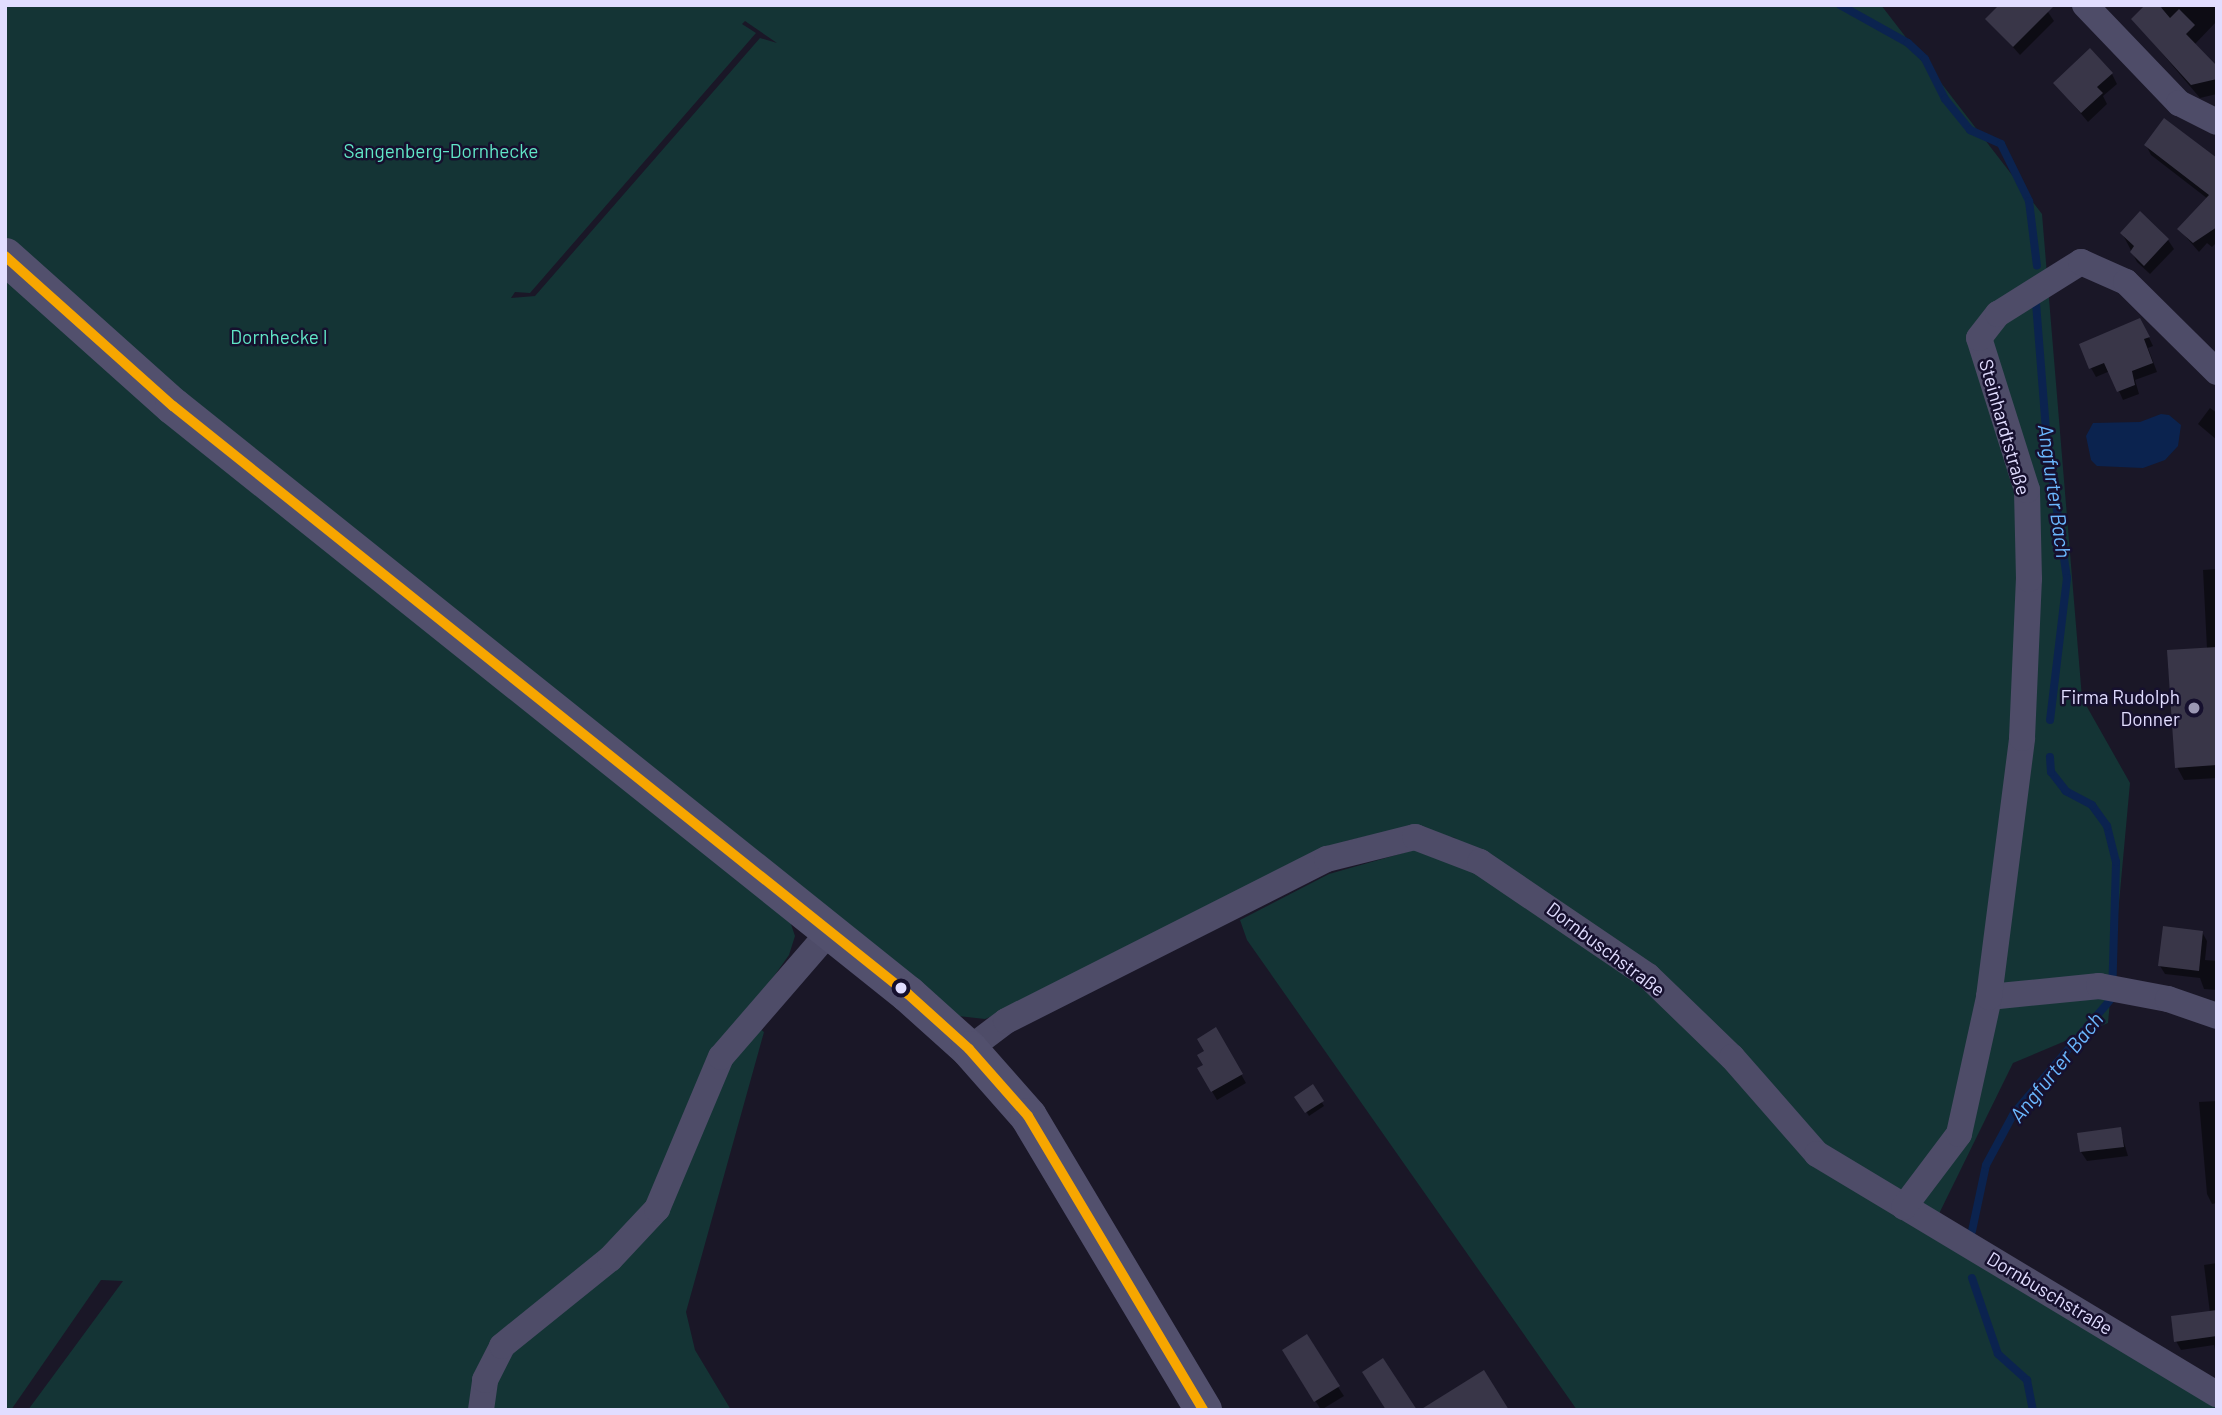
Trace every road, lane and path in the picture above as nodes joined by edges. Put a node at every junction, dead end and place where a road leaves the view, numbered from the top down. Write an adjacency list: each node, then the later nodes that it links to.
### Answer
1 (2085, 5): 2 (street)
2 (2217, 122)
3 (5, 256): 5 (main road)
4 (2217, 372): 6 (street, Steinhardtstraße)
5 (830, 931): 8 (main road); 11 (street)
6 (1989, 997): 7 (street); 9 (street)
7 (2217, 1016)
8 (969, 1049): 9 (street, Dornbuschstraße); 12 (main road)
9 (1904, 1207): 10 (street, Dornbuschstraße)
10 (2217, 1394)
11 (481, 1410)
12 (1203, 1410)

